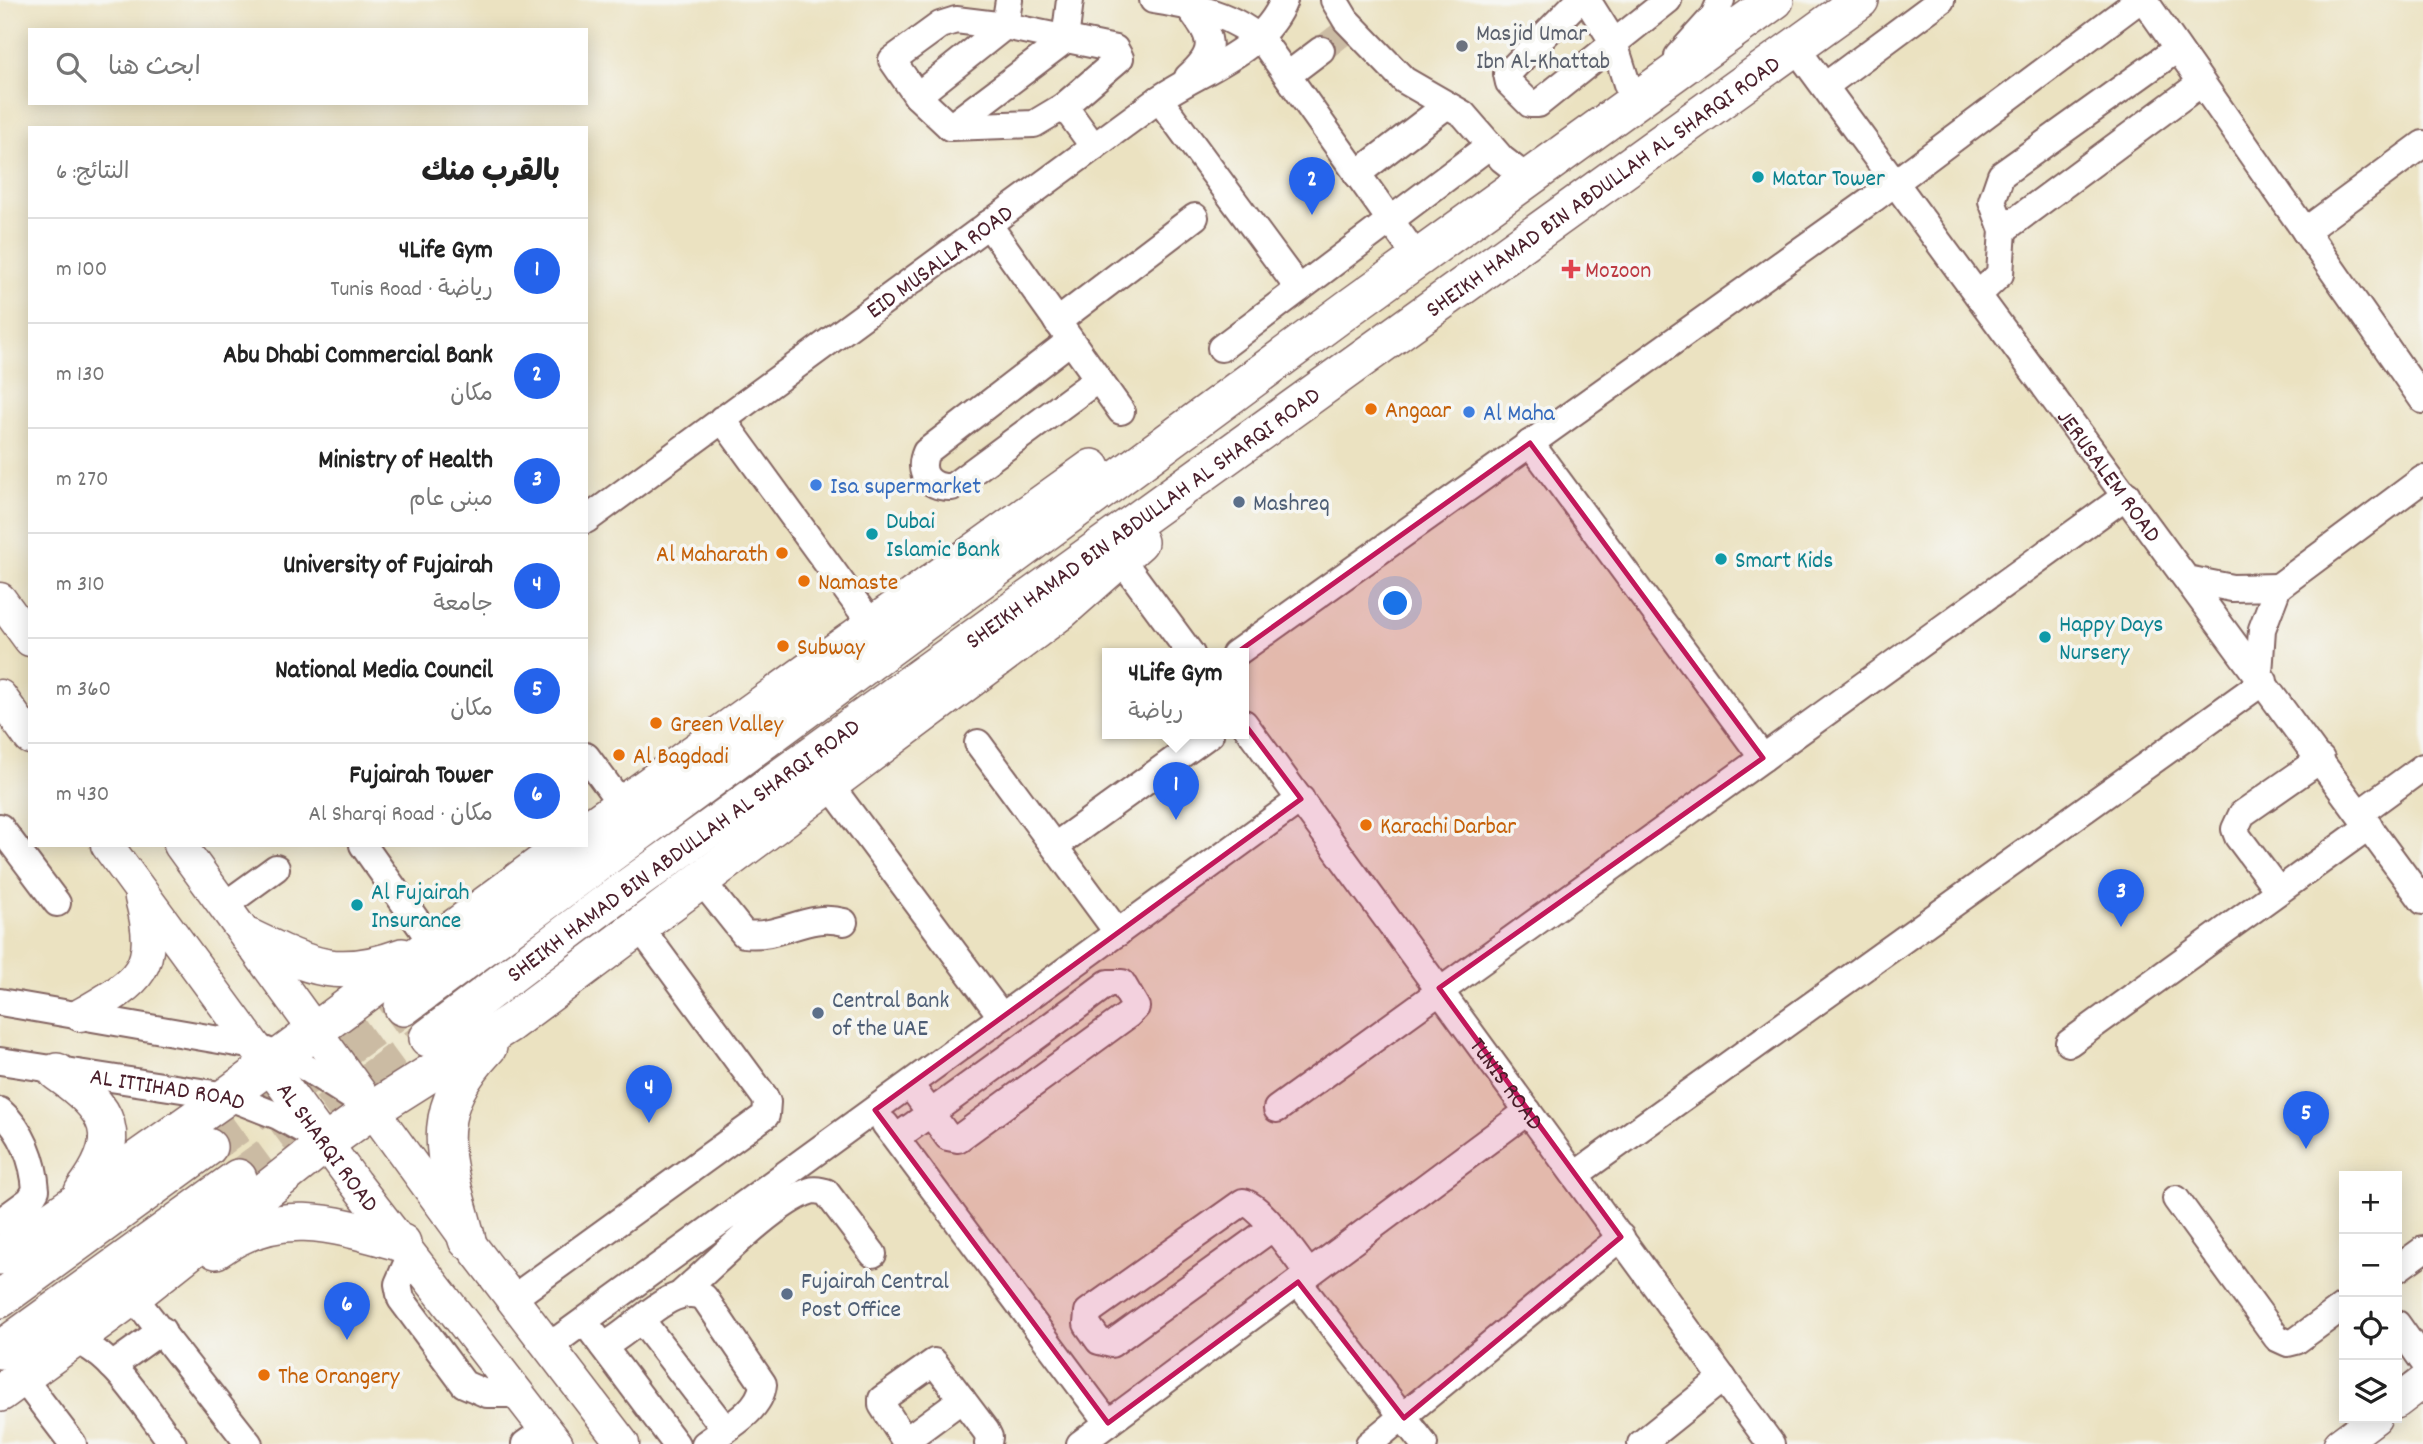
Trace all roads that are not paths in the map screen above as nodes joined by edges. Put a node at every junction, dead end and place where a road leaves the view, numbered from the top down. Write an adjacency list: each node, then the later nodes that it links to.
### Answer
1 (1009, 0): 15 (street)
2 (1070, 0): 17 (street)
3 (1153, 0): 14 (street)
4 (1284, 0): 16 (street, EID MUSALLA ROAD)
5 (1334, 0): 28 (street)
6 (1579, 0): 18 (street)
7 (1587, 0): 18 (street)
8 (1668, 0): 18 (street)
9 (1721, 0): 27 (street)
10 (1775, 0): 27 (highway, SHEIKH HAMAD BIN ABDULLAH AL SHARQI ROAD)
11 (1860, 0): 19 (highway, SHEIKH HAMAD BIN ABDULLAH AL SHARQI ROAD)
12 (1941, 0): 24 (street)
13 (2141, 0): 20 (street); 36 (street)
14 (1188, 6): 16 (street); 25 (street)
15 (1005, 26): 17 (street); 26 (street); 26 (street)
16 (1257, 36): 22 (street); 25 (street, EID MUSALLA ROAD)
17 (1065, 40): 29 (street); 30 (street)
18 (1614, 43): 27 (street)
19 (1796, 48): 24 (street, JERUSALEM ROAD); 53 (highway, SHEIKH HAMAD BIN ABDULLAH AL SHARQI ROAD)
20 (2177, 48): 23 (street); 40 (street)
21 (1321, 50): 22 (street)
22 (1288, 75): 34 (street)
23 (2201, 83): 40 (street); 41 (street)
24 (1825, 86): 36 (street, JERUSALEM ROAD)
25 (1169, 92): 33 (street, EID MUSALLA ROAD); 43 (street)
26 (917, 96): 30 (street)
27 (1638, 99): 35 (highway, SHEIKH HAMAD BIN ABDULLAH AL SHARQI ROAD)
28 (1447, 105): 32 (street); 34 (street)
29 (1064, 106): 30 (street); 33 (street)
30 (950, 127)
31 (2423, 144): 41 (street)
32 (1490, 145): 35 (street); 38 (street)
33 (1094, 147): 39 (street, EID MUSALLA ROAD)
34 (1357, 174): 38 (street)
35 (1528, 179): 42 (highway, SHEIKH HAMAD BIN ABDULLAH AL SHARQI ROAD)
36 (1896, 182): 44 (street, JERUSALEM ROAD); 52 (street)
37 (1195, 216): 46 (street)
38 (1389, 218): 42 (street); 43 (street)
39 (988, 224): 46 (street); 51 (street, EID MUSALLA ROAD)
40 (2003, 230): 44 (street)
41 (2305, 231): 49 (street)
42 (1418, 259): 45 (highway, SHEIKH HAMAD BIN ABDULLAH AL SHARQI ROAD)
43 (1299, 289): 47 (street)
44 (1979, 294): 55 (street, JERUSALEM ROAD)
45 (1349, 308): 61 (highway); 100 (highway, SHEIKH HAMAD BIN ABDULLAH AL SHARQI ROAD)
46 (1064, 332): 48 (street); 48 (street)
47 (1221, 348)
48 (1098, 379): 50 (street)
49 (2423, 400)
50 (1121, 411)
51 (722, 419): 56 (street, EID MUSALLA ROAD); 61 (street)
52 (1530, 443): 64 (street); 71 (street)
53 (1226, 455): 57 (highway); 104 (highway, SHEIKH HAMAD BIN ABDULLAH AL SHARQI ROAD)
54 (2423, 479): 59 (street)
55 (2127, 495): 58 (street, JERUSALEM ROAD); 71 (street)
56 (588, 519)
57 (1121, 559): 63 (street); 75 (highway)
58 (2187, 579): 59 (street); 65 (street, JERUSALEM ROAD)
59 (2278, 587): 65 (street)
60 (0, 599): 62 (main road)
61 (872, 625): 77 (highway)
62 (28, 637)
63 (1187, 648)
64 (1243, 648)
65 (2261, 677): 73 (street, JERUSALEM ROAD); 120 (street)
66 (0, 696): 68 (main road)
67 (1249, 730): 76 (street, TUNIS ROAD)
68 (28, 735)
69 (1203, 739): 81 (street)
70 (978, 743): 81 (street)
71 (1763, 758): 98 (street)
72 (588, 759): 77 (street)
73 (2320, 759): 78 (street, JERUSALEM ROAD); 88 (street)
74 (2423, 767): 78 (street)
75 (829, 784): 87 (highway); 101 (street)
76 (1301, 799): 95 (street); 98 (street, TUNIS ROAD)
77 (622, 805): 80 (highway)
78 (2365, 820): 88 (street); 90 (street, JERUSALEM ROAD)
79 (0, 827): 91 (street)
80 (588, 830)
81 (1055, 846): 95 (street)
82 (108, 847): 89 (main road, AL SHARQI ROAD)
83 (364, 847): 97 (street)
84 (564, 847): 97 (highway)
85 (185, 848): 92 (main road, AL SHARQI ROAD)
86 (276, 868): 92 (street)
87 (701, 880): 93 (street); 94 (highway)
88 (2277, 889): 106 (street)
89 (139, 890): 102 (main road); 107 (main road, AL SHARQI ROAD)
90 (2423, 901)
91 (57, 903)
92 (225, 905): 96 (main road, AL SHARQI ROAD)
93 (844, 922)
94 (639, 926): 103 (highway); 137 (street)
95 (1118, 933): 101 (street)
96 (250, 938): 97 (highway); 107 (main road, AL SHARQI ROAD)
97 (431, 945): 107 (highway)
98 (1439, 988): 111 (street); 114 (street, TUNIS ROAD)
99 (0, 1002): 102 (street)
100 (403, 1007)
101 (1007, 1013): 105 (street); 110 (street)
102 (80, 1015): 107 (street)
103 (510, 1023): 116 (highway); 127 (highway)
104 (428, 1038)
105 (1034, 1039): 115 (street); 115 (street)
106 (2069, 1043)
107 (271, 1059): 109 (street, AL ITTIHAD ROAD); 116 (main road, AL SHARQI ROAD); 119 (main road, AL SHARQI ROAD); 119 (street, AL ITTIHAD ROAD); 123 (highway)
108 (0, 1061): 109 (street, AL ITTIHAD ROAD)
109 (57, 1072): 123 (highway)
110 (910, 1085): 112 (street); 115 (street)
111 (1277, 1109)
112 (875, 1110): 117 (street); 139 (street)
113 (0, 1111): 124 (street)
114 (1528, 1111): 120 (street, TUNIS ROAD); 133 (street)
115 (931, 1113): 117 (street)
116 (381, 1121): 119 (highway); 127 (main road, AL SHARQI ROAD)
117 (896, 1138): 154 (street)
118 (208, 1147): 136 (highway)
119 (334, 1154): 128 (main road, AL SHARQI ROAD); 135 (highway)
120 (1575, 1175): 126 (street, TUNIS ROAD)
121 (238, 1178): 148 (highway)
122 (2176, 1199): 138 (street)
123 (74, 1204): 131 (highway)
124 (0, 1222)
125 (1272, 1228): 125 (street); 133 (street)
126 (1621, 1237): 149 (street, TUNIS ROAD); 153 (street)
127 (467, 1240): 137 (main road, AL SHARQI ROAD)
128 (407, 1249): 135 (highway); 157 (main road, AL SHARQI ROAD)
129 (2423, 1250): 132 (street)
130 (873, 1254): 134 (street)
131 (0, 1256)
132 (2402, 1265)
133 (1304, 1278): 153 (street); 154 (street)
134 (682, 1293): 140 (street); 156 (street)
135 (133, 1296): 141 (street); 143 (highway)
136 (0, 1299)
137 (512, 1299): 145 (main road, AL SHARQI ROAD)
138 (2339, 1310)
139 (585, 1321): 144 (street); 145 (street)
140 (642, 1321): 144 (street); 156 (street)
141 (162, 1330): 147 (street); 161 (street)
142 (2402, 1331): 146 (street)
143 (74, 1340): 147 (street); 148 (highway)
144 (603, 1346): 163 (street)
145 (548, 1347): 162 (main road, AL SHARQI ROAD)
146 (2423, 1361)
147 (112, 1366): 160 (street)
148 (7, 1373): 159 (street)
149 (1723, 1378): 168 (street); 169 (street, TUNIS ROAD)
150 (2423, 1382): 151 (main road)
151 (2402, 1398)
152 (962, 1399): 158 (street); 158 (street); 164 (street)
153 (1404, 1418): 166 (street); 167 (street)
154 (1108, 1423): 165 (street)
155 (2368, 1423): 170 (main road)
156 (715, 1436)
157 (543, 1439)
158 (906, 1442)
159 (73, 1444)
160 (173, 1444)
161 (248, 1444)
162 (623, 1444)
163 (676, 1444)
164 (988, 1444)
165 (1080, 1444)
166 (1368, 1444)
167 (1424, 1444)
168 (1641, 1444)
169 (1771, 1444)
170 (2340, 1444)

